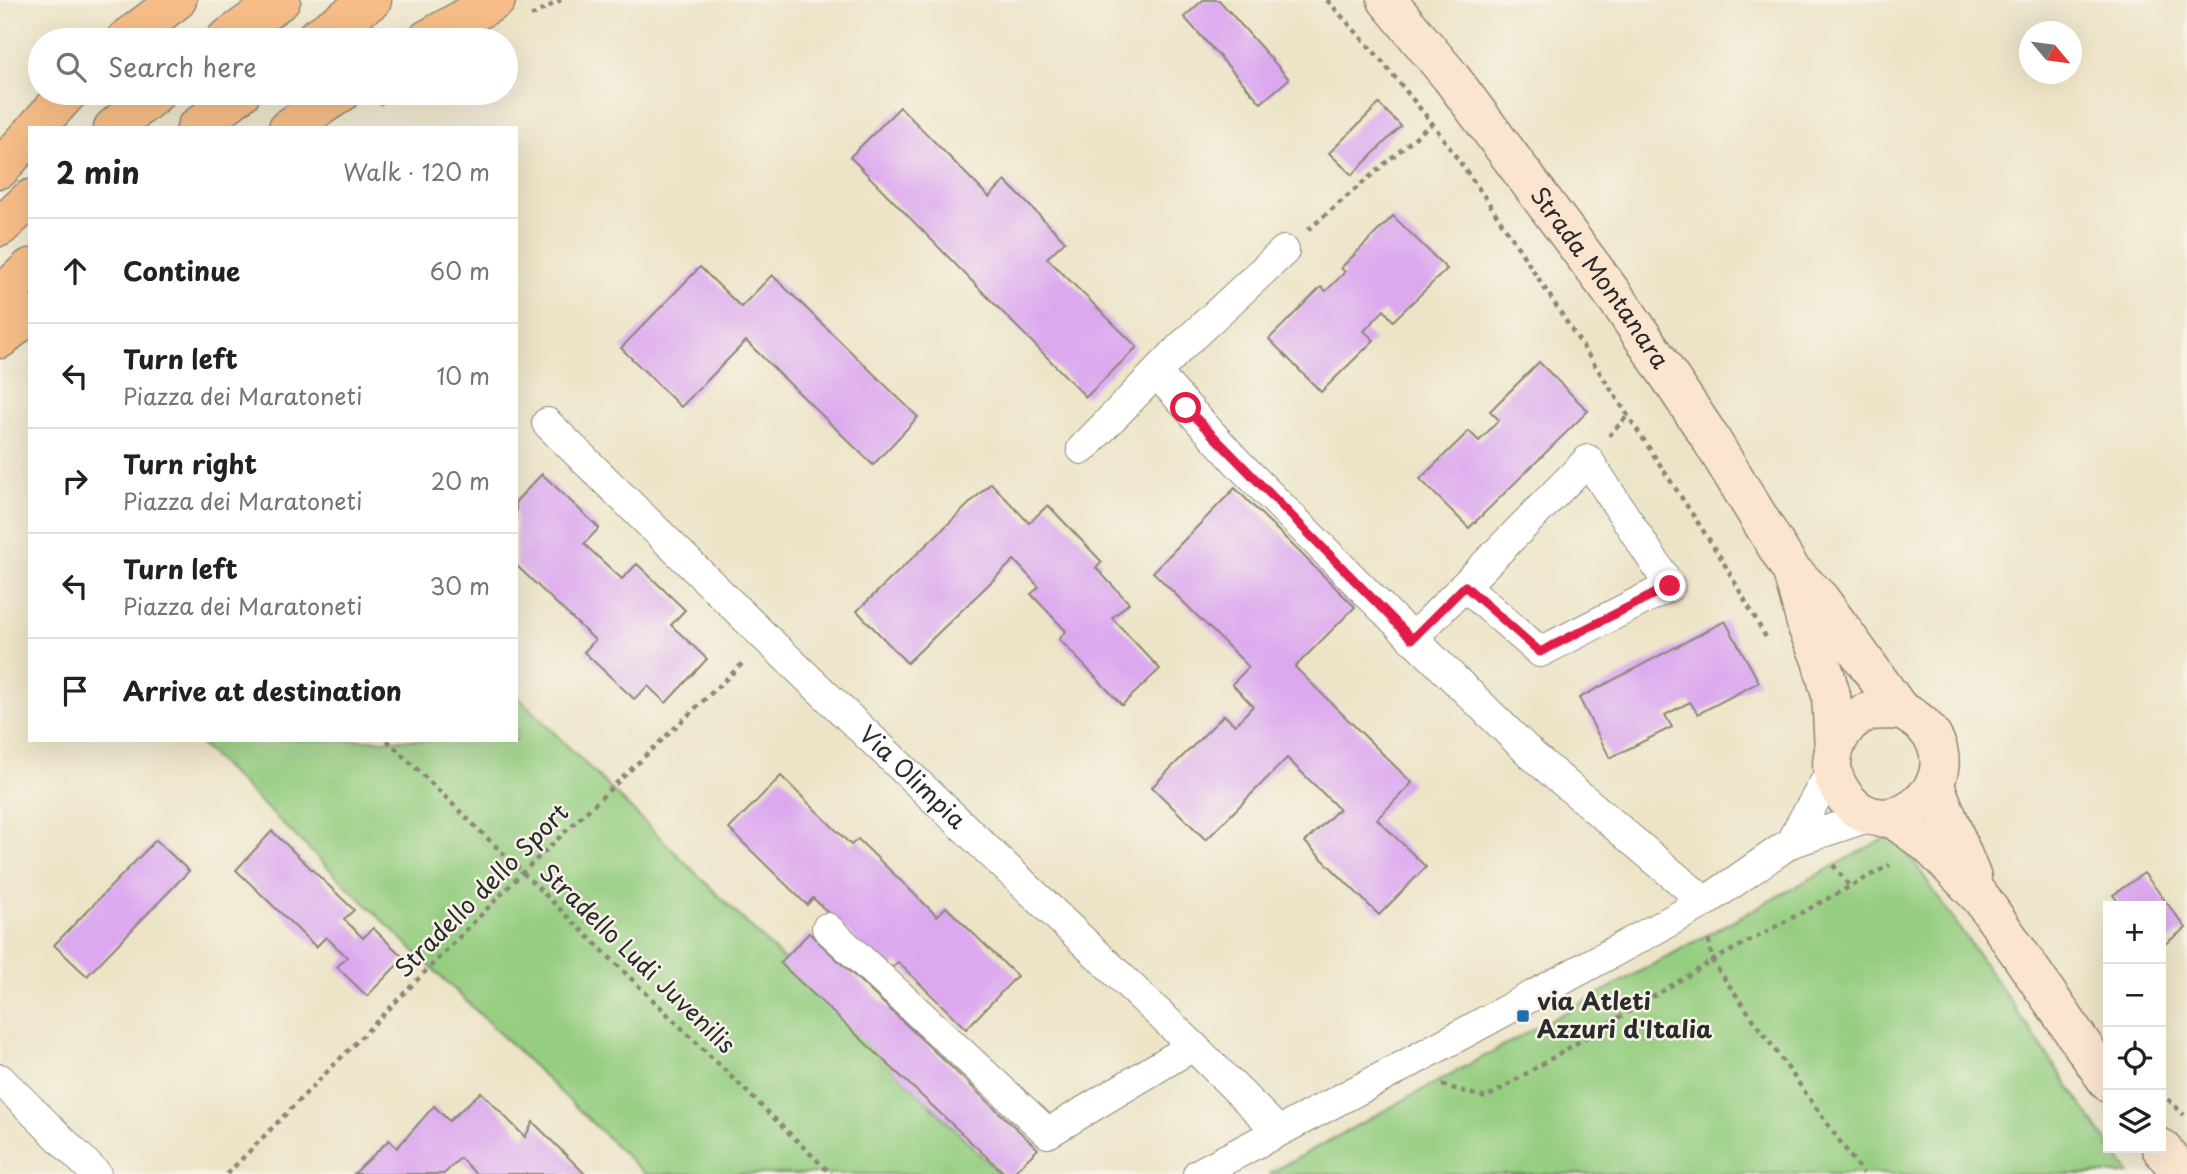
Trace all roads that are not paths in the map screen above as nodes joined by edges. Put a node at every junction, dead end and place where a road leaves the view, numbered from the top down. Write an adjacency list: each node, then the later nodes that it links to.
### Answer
1 (177, 0): 6 (highway)
2 (281, 0): 7 (highway)
3 (372, 0): 8 (highway)
4 (496, 0): 9 (highway)
5 (1387, 0): 30 (street, Strada Montanara)
6 (141, 28)
7 (242, 28)
8 (331, 28)
9 (447, 28)
10 (57, 105): 14 (highway)
11 (141, 105): 15 (highway)
12 (226, 105): 16 (highway)
13 (323, 105): 17 (highway)
14 (38, 126)
15 (115, 126)
16 (199, 126)
17 (291, 126)
18 (28, 137): 19 (highway)
19 (0, 169)
20 (28, 201): 21 (highway)
21 (0, 227)
22 (1284, 251): 27 (street)
23 (28, 270): 24 (highway)
24 (0, 296)
25 (28, 316): 26 (highway)
26 (0, 339)
27 (1157, 374): 29 (street); 32 (street)
28 (547, 423): 41 (street, Via Olimpia)
29 (1082, 449)
30 (1791, 570): 33 (street, Strada Montanara); 34 (street, Strada Montanara)
31 (1465, 586): 31 (street); 32 (street)
32 (1412, 639): 39 (street)
33 (1900, 710): 34 (street); 35 (street)
34 (1833, 760): 36 (street); 37 (street)
35 (1936, 786): 36 (street); 38 (street)
36 (1881, 817): 37 (street); 38 (street)
37 (1800, 840): 39 (street)
38 (1982, 899): 42 (street)
39 (1705, 902): 44 (street)
40 (827, 928): 41 (street)
41 (1193, 1046): 44 (street, Via Olimpia)
42 (2103, 1075)
43 (0, 1079): 46 (street)
44 (1278, 1132): 47 (street)
45 (2165, 1153): 48 (street)
46 (96, 1174)
47 (1198, 1174)
48 (2182, 1174)

